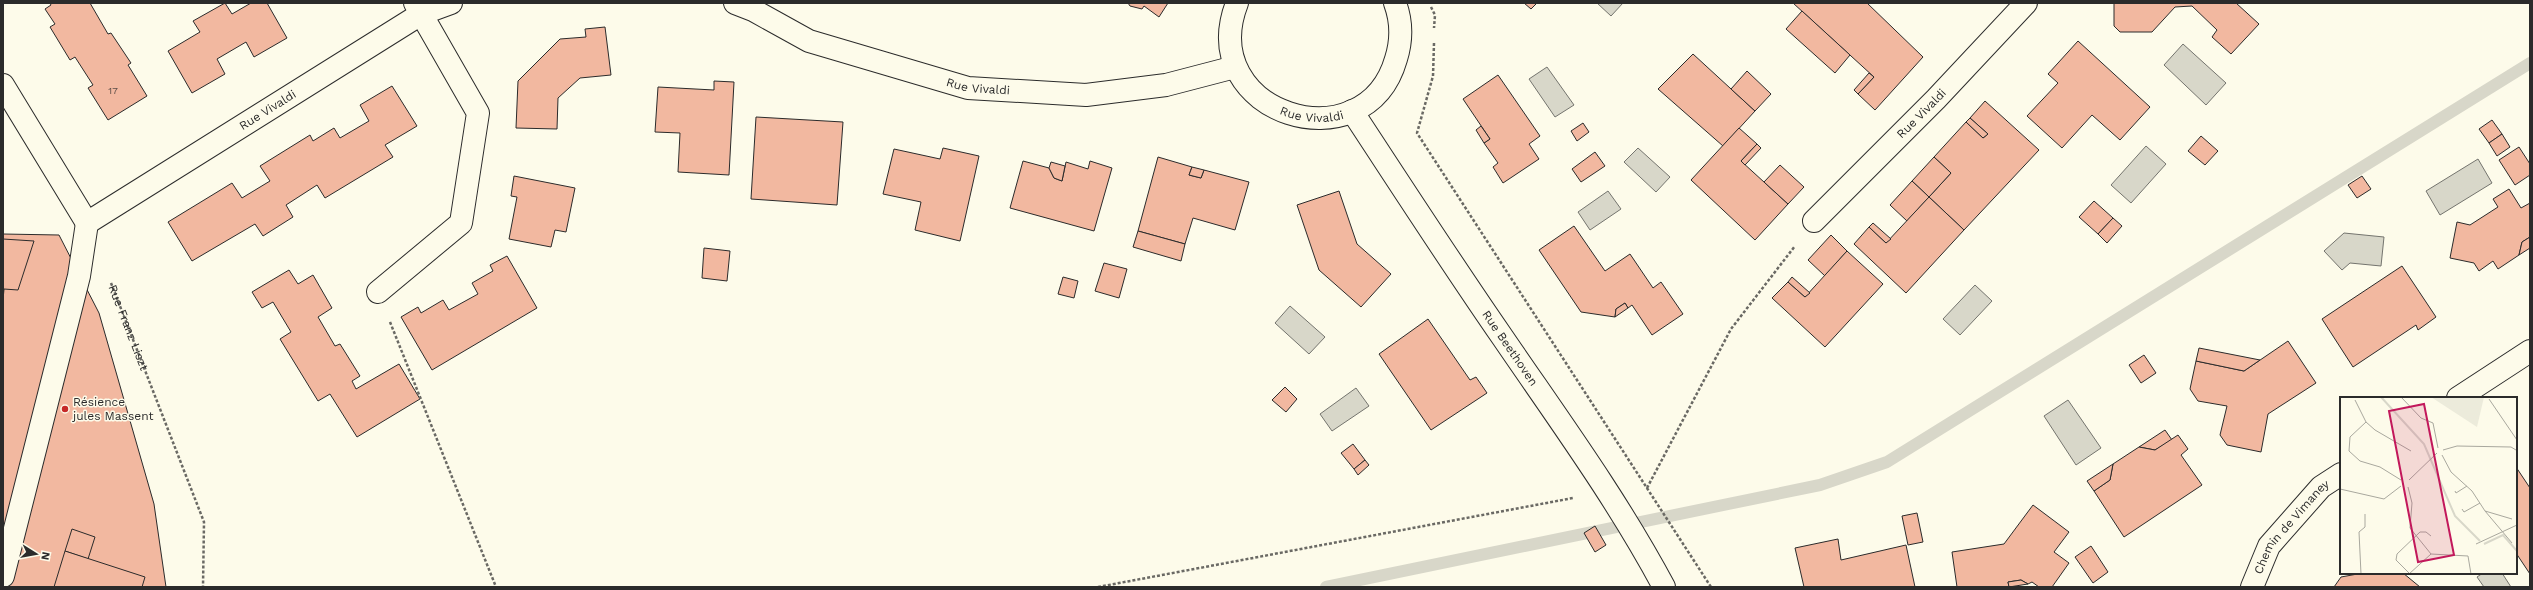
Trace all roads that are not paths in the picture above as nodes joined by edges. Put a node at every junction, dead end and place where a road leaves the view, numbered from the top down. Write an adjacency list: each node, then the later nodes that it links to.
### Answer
1 (451, 3): 6 (street, Rue Vivaldi)
2 (735, 3): 7 (street, Rue Vivaldi)
3 (1237, 3): 7 (street, Rue Vivaldi)
4 (1394, 3): 9 (street, Rue Vivaldi)
5 (2026, 3): 10 (street, Rue Vivaldi)
6 (418, 8): 11 (street, Rue Vivaldi); 12 (street)
7 (1235, 67): 9 (street, Rue Vivaldi)
8 (3, 85): 11 (street)
9 (1352, 111): 17 (street, Rue Beethoven)
10 (1814, 221)
11 (87, 223): 16 (street)
12 (378, 292)
13 (2530, 351): 14 (street)
14 (2460, 397)
15 (2340, 475): 18 (street, Chemin de Vimaney)
16 (3, 576)
17 (1664, 587)
18 (2252, 587)

